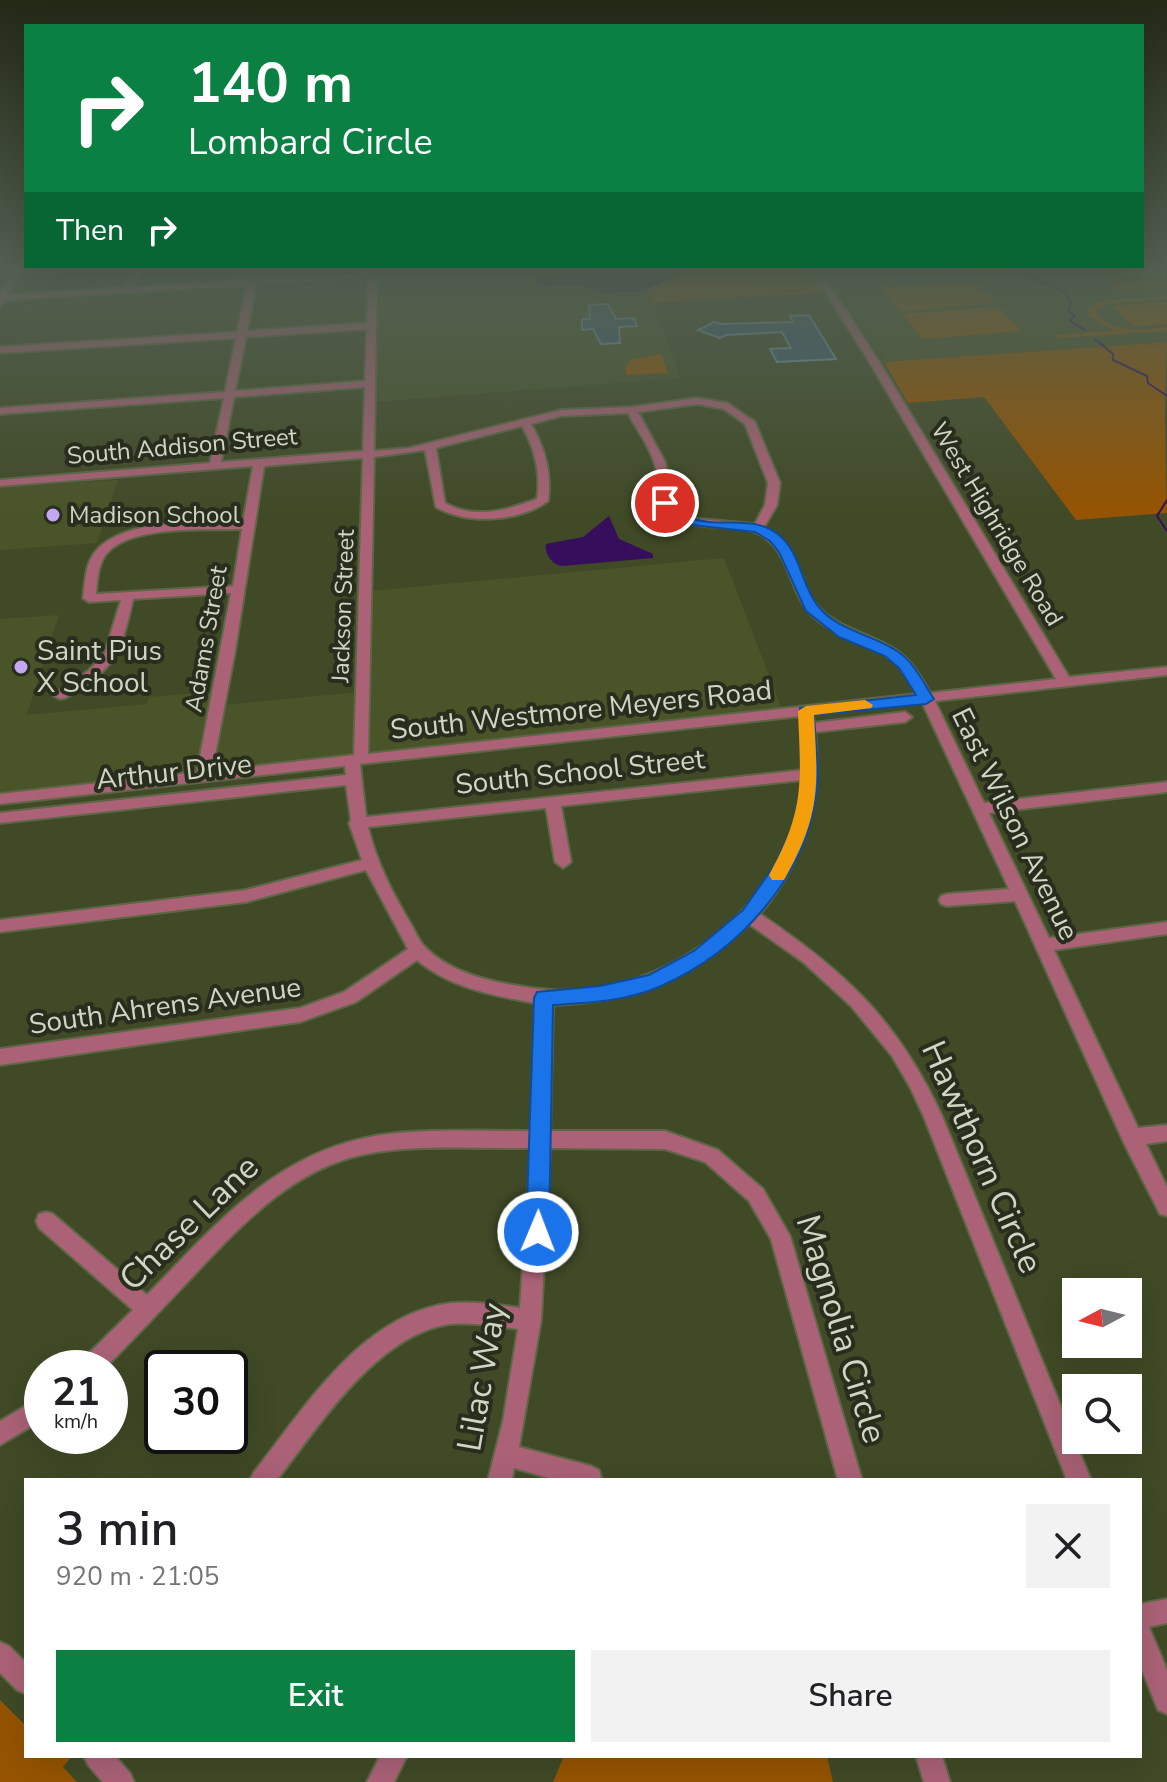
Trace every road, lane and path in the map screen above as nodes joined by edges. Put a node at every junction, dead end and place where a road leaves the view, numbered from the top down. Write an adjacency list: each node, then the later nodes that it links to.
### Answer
1 (239, 350): 5 (street)
2 (370, 350): 4 (street, Jackson Street)
3 (867, 350): 19 (street, West Highridge Road)
4 (369, 384): 5 (street); 10 (street, Jackson Street)
5 (230, 395): 7 (street); 12 (street)
6 (632, 410): 8 (street, South Addison Street); 15 (street); 15 (street, South Addison Street)
7 (0, 411)
8 (525, 423): 9 (street, South Addison Street); 9 (street)
9 (430, 446): 10 (street, South Addison Street)
10 (367, 454): 11 (street, South Addison Street); 24 (street, Jackson Street)
11 (259, 462): 12 (street, South Addison Street); 14 (street, Adams Street)
12 (215, 465): 13 (street, South Addison Street)
13 (0, 483)
14 (248, 525): 16 (street, Adams Street); 17 (street)
15 (758, 528): 21 (street, East Wilson Avenue)
16 (237, 589): 17 (street); 26 (street, Adams Street)
17 (128, 595): 20 (street)
18 (1167, 671): 19 (street, South Westmore Meyers Road)
19 (1065, 682): 21 (street, South Westmore Meyers Road)
20 (60, 695)
21 (926, 699): 23 (street, South Westmore Meyers Road); 31 (street, East Wilson Avenue)
22 (905, 717): 23 (street)
23 (807, 720): 24 (street, South Westmore Meyers Road); 25 (street)
24 (357, 760): 26 (street, South Westmore Meyers Road); 27 (street, Jackson Street)
25 (808, 774): 30 (street, South School Street); 38 (street)
26 (203, 777): 29 (street, South Westmore Meyers Road)
27 (353, 779): 32 (street, Arthur Drive); 33 (street, Jackson Street)
28 (1167, 787): 31 (street)
29 (0, 799)
30 (552, 800): 33 (street, South School Street); 34 (street)
31 (980, 809): 36 (street, East Wilson Avenue)
32 (0, 818)
33 (357, 823): 35 (street, Jackson Street)
34 (563, 862)
35 (368, 864): 39 (street); 42 (street, Jackson Street)
36 (1021, 894): 37 (street); 41 (street, East Wilson Avenue)
37 (947, 900)
38 (749, 915): 43 (street); 60 (street, Hawthorn Circle)
39 (0, 926)
40 (1167, 928): 41 (street)
41 (1045, 945): 46 (street, East Wilson Avenue)
42 (418, 951): 43 (street); 44 (street, South Ahrens Avenue)
43 (544, 998): 47 (street, Lilac Way)
44 (0, 1057)
45 (1167, 1133): 46 (street)
46 (1131, 1137): 48 (street, East Wilson Avenue)
47 (540, 1139): 50 (street, Chase Lane); 51 (street, Lilac Way); 59 (street, Magnolia Circle)
48 (1167, 1207)
49 (46, 1221): 50 (street)
50 (148, 1309): 52 (street, Chase Lane)
51 (530, 1320): 55 (street, Lilac Way); 56 (street)
52 (108, 1350)
53 (24, 1419): 54 (street)
54 (0, 1434)
55 (507, 1455): 57 (street, Lilac Way); 58 (street)
56 (264, 1478)
57 (501, 1478)
58 (591, 1478)
59 (849, 1478)
60 (1078, 1478)
61 (1167, 1611): 62 (street)
62 (1142, 1616)
63 (1142, 1639): 66 (street)
64 (0, 1655): 65 (street)
65 (24, 1679)
66 (1167, 1701)
67 (99, 1758): 70 (street)
68 (393, 1758): 71 (street)
69 (930, 1758): 72 (street)
70 (121, 1782)
71 (380, 1782)
72 (937, 1782)

